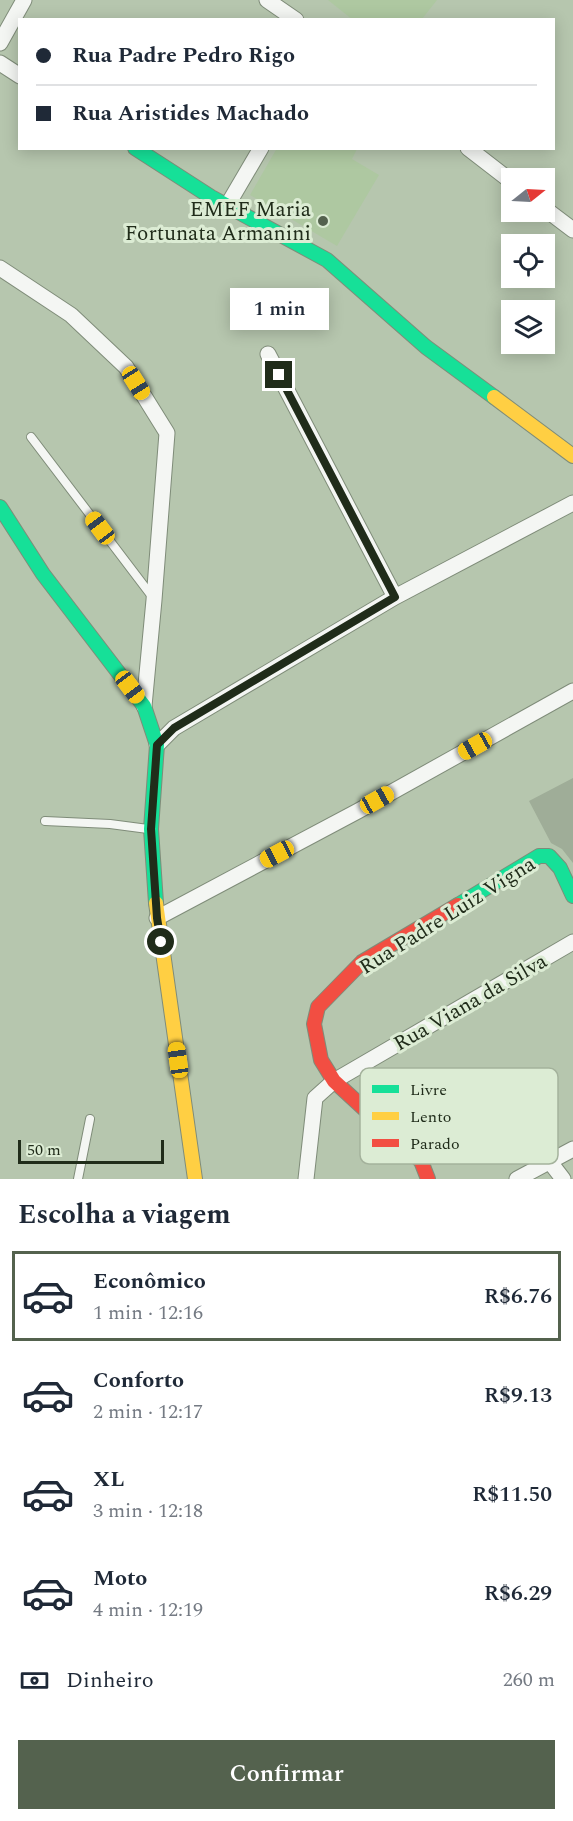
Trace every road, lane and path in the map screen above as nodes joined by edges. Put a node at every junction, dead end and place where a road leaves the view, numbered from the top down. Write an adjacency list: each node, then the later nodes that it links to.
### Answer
1 (24, 0): 4 (street)
2 (267, 0): 3 (street)
3 (293, 18)
4 (0, 43)
5 (0, 63): 6 (street)
6 (18, 75)
7 (138, 150): 11 (street)
8 (260, 150): 11 (street)
9 (471, 150): 10 (street)
10 (501, 174)
11 (227, 206): 17 (street)
12 (555, 216): 13 (street)
13 (573, 230)
14 (0, 268): 21 (street)
15 (268, 354): 20 (street)
16 (31, 437): 21 (lane)
17 (573, 456)
18 (573, 503): 20 (street)
19 (0, 507): 23 (street)
20 (395, 597): 24 (street)
21 (154, 600): 23 (street)
22 (573, 691): 28 (street)
23 (144, 706): 24 (street)
24 (157, 745): 26 (street)
25 (45, 820): 26 (lane)
26 (151, 829): 28 (street)
27 (573, 896): 30 (street, Rua Padre Luiz Vigna)
28 (157, 918): 39 (street)
29 (573, 942): 30 (street, Rua Viana da Silva)
30 (334, 1081): 31 (street); 40 (street, Rua Viana da Silva)
31 (360, 1105)
32 (90, 1119): 38 (lane)
33 (573, 1149): 34 (street)
34 (558, 1157)
35 (422, 1164): 41 (street)
36 (546, 1164): 42 (street)
37 (551, 1164): 43 (street)
38 (78, 1179)
39 (195, 1179)
40 (306, 1179)
41 (428, 1179)
42 (517, 1179)
43 (562, 1179)

